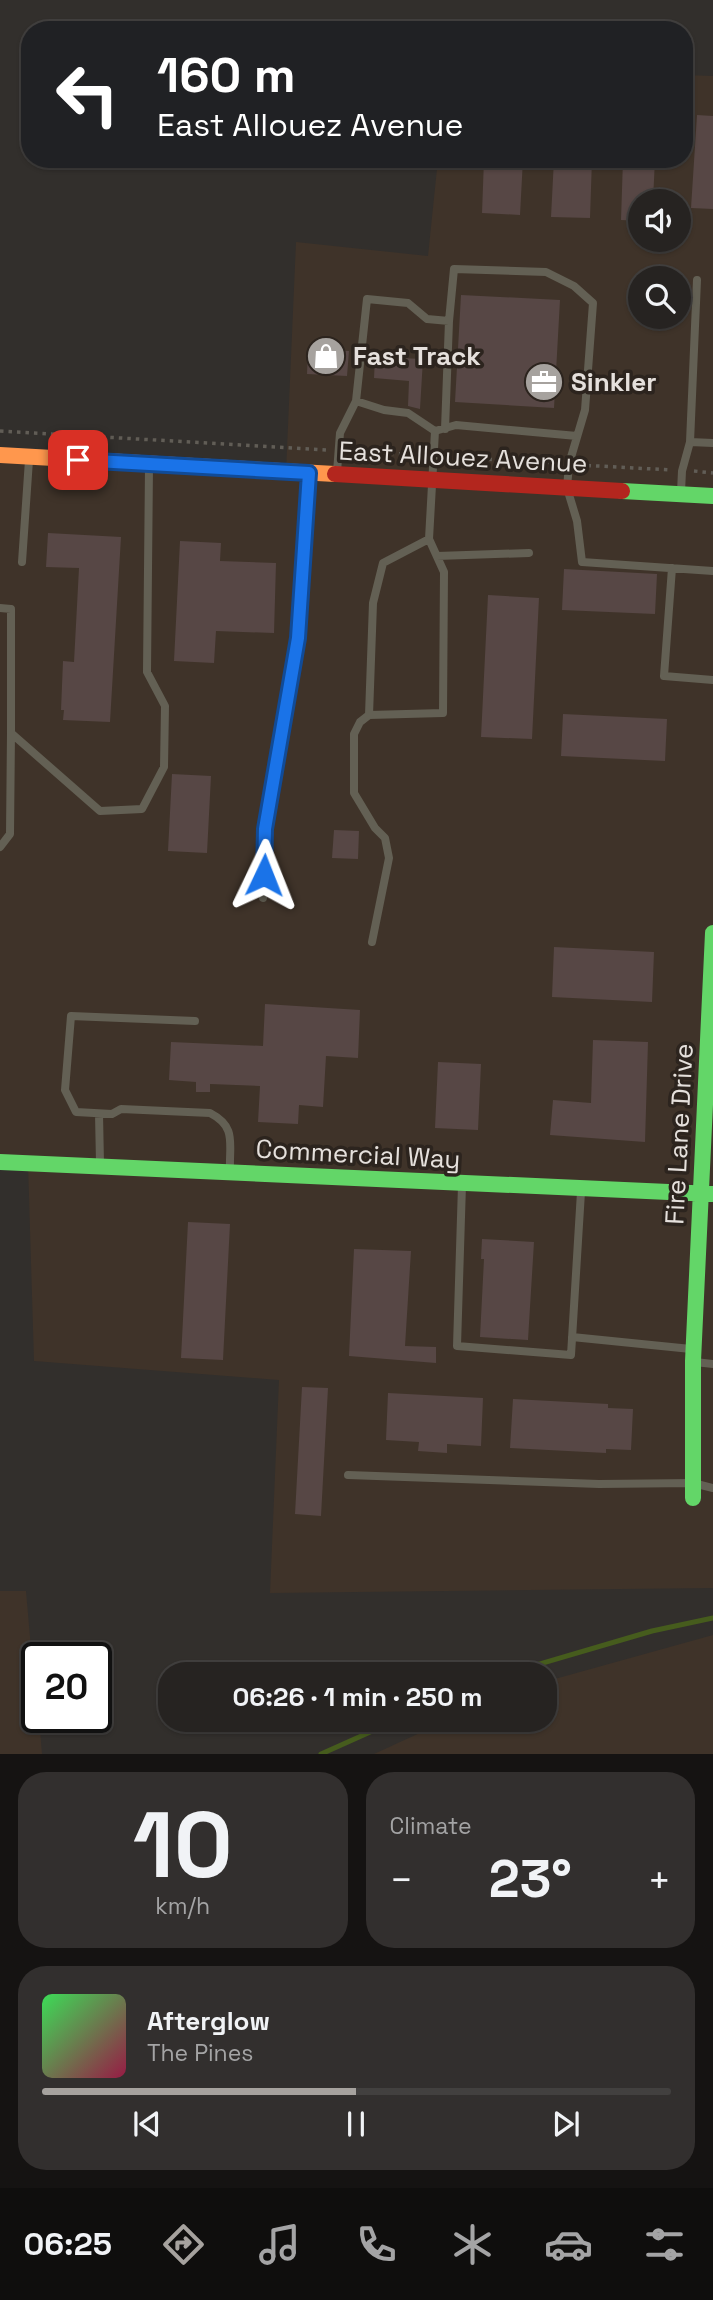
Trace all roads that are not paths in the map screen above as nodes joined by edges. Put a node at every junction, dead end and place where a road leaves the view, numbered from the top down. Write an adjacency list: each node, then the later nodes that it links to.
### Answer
1 (697, 280): 7 (lane)
2 (449, 321): 3 (lane); 4 (lane); 6 (lane)
3 (356, 401): 5 (lane); 13 (lane)
4 (445, 429): 5 (lane); 6 (lane)
5 (435, 432): 14 (lane)
6 (577, 436): 15 (lane)
7 (690, 442): 8 (lane); 16 (lane)
8 (713, 443)
9 (0, 455): 10 (street, East Allouez Avenue)
10 (30, 457): 11 (street, East Allouez Avenue); 21 (lane)
11 (149, 464): 12 (street, East Allouez Avenue); 27 (lane)
12 (309, 473): 13 (street, East Allouez Avenue); 29 (lane)
13 (337, 475): 14 (street, East Allouez Avenue)
14 (432, 480): 15 (street, East Allouez Avenue); 18 (lane)
15 (567, 488): 16 (street, East Allouez Avenue); 22 (lane)
16 (681, 495): 17 (street, East Allouez Avenue)
17 (713, 496)
18 (429, 539): 20 (lane); 26 (lane)
19 (528, 554): 20 (lane)
20 (437, 555): 26 (lane)
21 (22, 562)
22 (672, 568): 23 (lane); 25 (lane)
23 (713, 571)
24 (0, 608): 27 (lane)
25 (713, 680)
26 (369, 715): 31 (lane)
27 (11, 733): 28 (lane)
28 (0, 847)
29 (263, 898)
30 (713, 933): 33 (street, Fire Lane Drive)
31 (372, 942)
32 (195, 1021): 34 (lane)
33 (709, 1086): 40 (street, Fire Lane Drive)
34 (100, 1114): 36 (lane); 37 (lane)
35 (0, 1162): 36 (street, Commercial Way)
36 (100, 1166): 37 (street, Commercial Way)
37 (230, 1172): 38 (street, Commercial Way)
38 (462, 1183): 39 (street, Commercial Way); 41 (lane)
39 (581, 1189): 40 (street, Commercial Way); 41 (lane)
40 (707, 1194): 42 (street, Fire Lane Drive)
41 (572, 1337): 42 (lane)
42 (694, 1350): 43 (lane); 46 (street, Fire Lane Drive)
43 (713, 1364)
44 (348, 1475): 46 (lane)
45 (713, 1488): 46 (lane)
46 (693, 1490)

